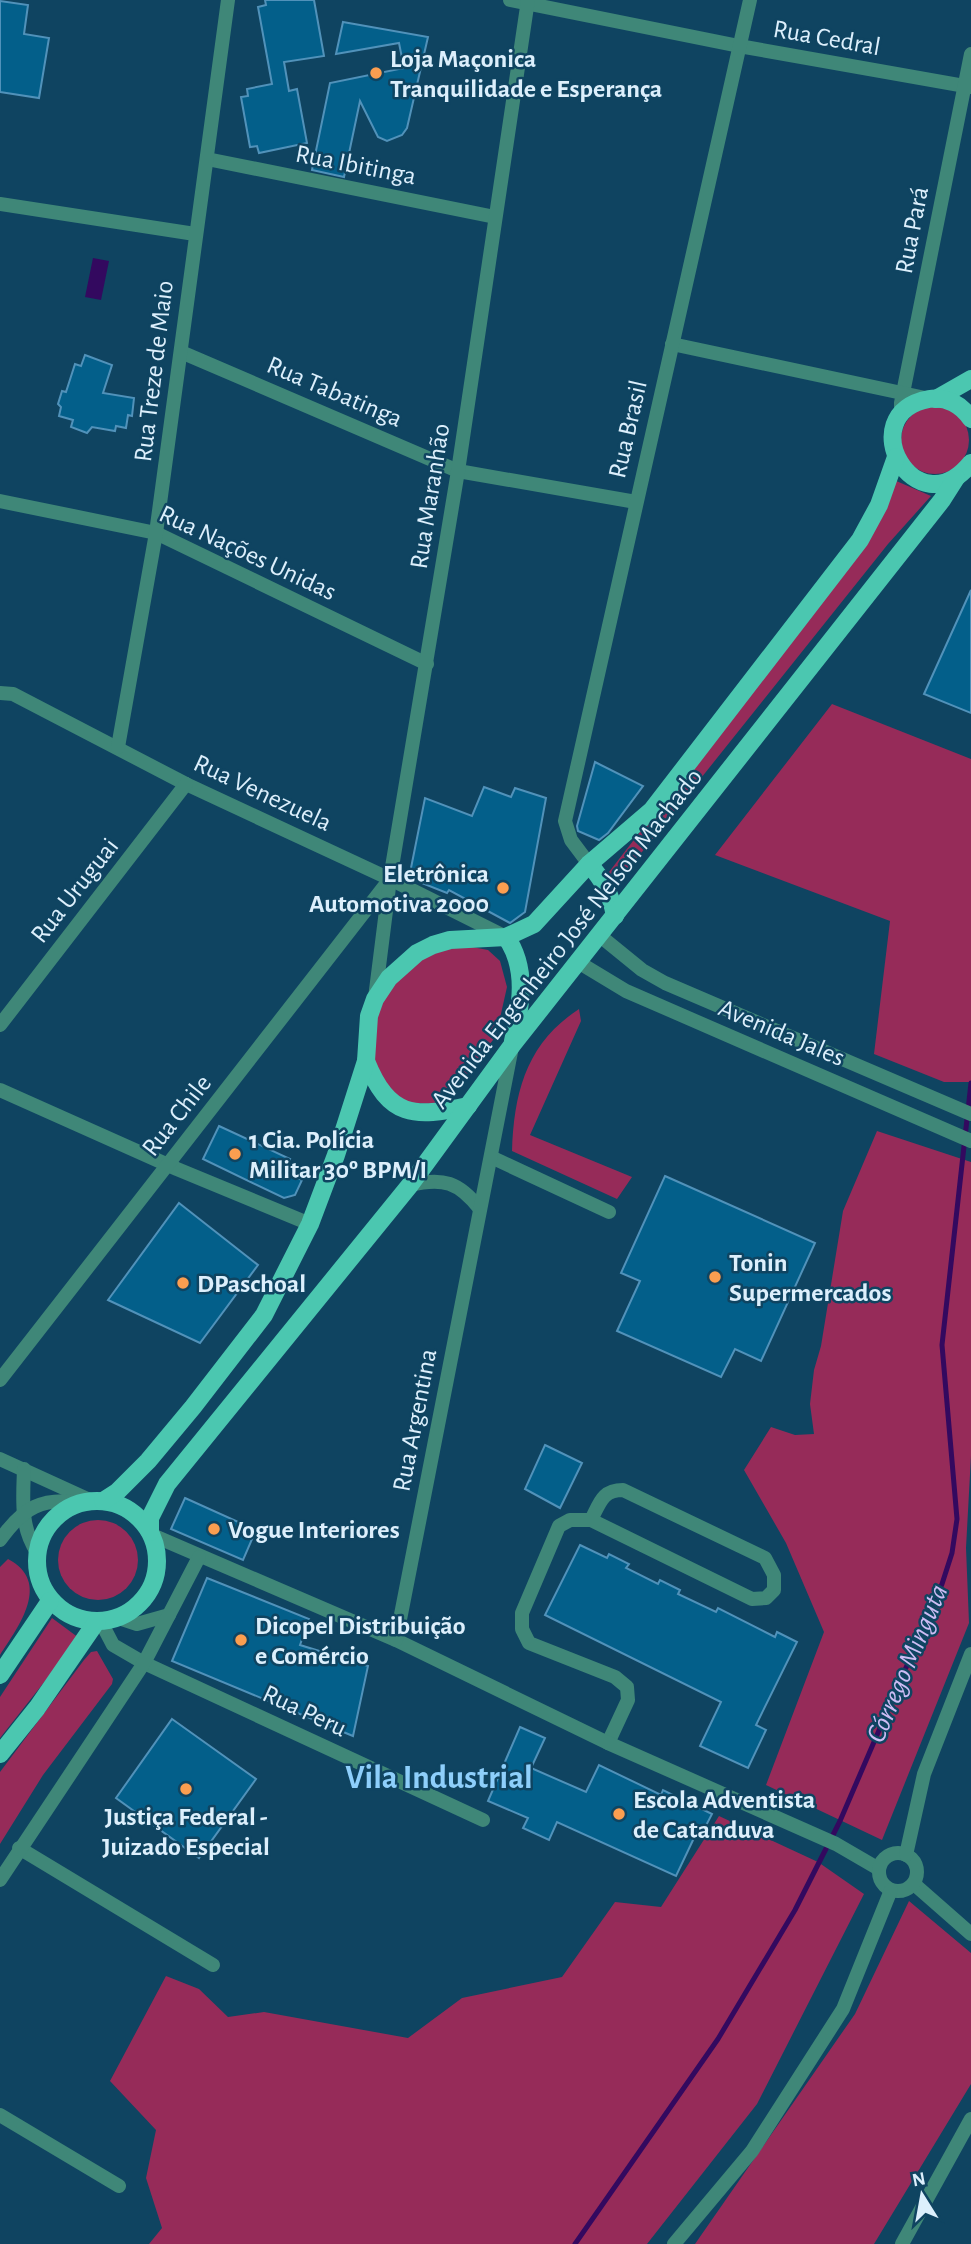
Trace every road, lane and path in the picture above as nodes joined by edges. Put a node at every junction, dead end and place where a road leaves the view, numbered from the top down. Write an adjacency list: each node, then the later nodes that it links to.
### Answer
1 (228, 0): 8 (street, Rua Treze de Maio)
2 (510, 0): 4 (street, Rua Cedral)
3 (750, 0): 5 (street, Rua Brasil)
4 (528, 2): 5 (street, Rua Cedral); 10 (street, Rua Maranhão)
5 (739, 46): 7 (street, Rua Cedral); 12 (street, Rua Brasil)
6 (971, 54): 7 (street, Rua Pará)
7 (968, 86): 15 (street, Rua Pará)
8 (207, 159): 10 (street, Rua Ibitinga); 11 (street, Rua Treze de Maio)
9 (0, 204): 11 (street)
10 (495, 218): 21 (street, Rua Maranhão)
11 (195, 234): 13 (street, Rua Treze de Maio)
12 (672, 344): 15 (street); 24 (street, Rua Brasil)
13 (181, 352): 21 (street, Rua Tabatinga); 25 (street, Rua Treze de Maio)
14 (971, 379): 16 (main road)
15 (903, 392): 16 (street); 18 (street, Rua Pará)
16 (933, 399): 17 (main road); 18 (main road)
17 (968, 412)
18 (901, 416): 19 (main road, Avenida Engenheiro José Nelson Machado)
19 (896, 457): 22 (main road); 30 (main road, Avenida Engenheiro José Nelson Machado)
20 (971, 463): 22 (main road, Avenida Engenheiro José Nelson Machado)
21 (458, 471): 24 (street, Rua Tabatinga); 26 (street, Rua Maranhão)
22 (956, 478): 32 (main road, Avenida Engenheiro José Nelson Machado)
23 (0, 501): 25 (street, Rua Nações Unidas)
24 (636, 502): 30 (street, Rua Brasil)
25 (156, 533): 26 (street, Rua Nações Unidas); 28 (street, Rua Treze de Maio)
26 (427, 664): 31 (street, Rua Maranhão)
27 (0, 693): 28 (street, Rua Venezuela)
28 (118, 747): 29 (street, Rua Venezuela)
29 (187, 784): 31 (street, Rua Venezuela); 37 (street, Rua Uruguai)
30 (589, 863): 32 (main road); 34 (main road, Avenida Engenheiro José Nelson Machado)
31 (390, 879): 34 (street, Rua Venezuela); 36 (street, Rua Maranhão); 45 (street, Rua Chile)
32 (615, 916): 33 (main road, Avenida Engenheiro José Nelson Machado)
33 (599, 935): 35 (main road, Avenida Engenheiro José Nelson Machado); 42 (street, Avenida Jales)
34 (506, 937): 36 (main road, Avenida Engenheiro José Nelson Machado); 38 (main road)
35 (578, 962): 38 (main road, Avenida Engenheiro José Nelson Machado); 43 (street, Avenida Jales)
36 (375, 999): 39 (main road, Avenida Engenheiro José Nelson Machado)
37 (0, 1025)
38 (513, 1044): 41 (main road, Avenida Engenheiro José Nelson Machado); 44 (street, Rua Argentina)
39 (366, 1062): 41 (main road); 49 (main road, Avenida Engenheiro José Nelson Machado)
40 (0, 1090): 45 (street)
41 (468, 1106): 46 (main road, Avenida Engenheiro José Nelson Machado)
42 (971, 1114)
43 (970, 1140)
44 (491, 1157): 47 (street, Rua Argentina); 48 (street)
45 (169, 1165): 49 (street); 50 (street, Rua Chile)
46 (410, 1185): 47 (street); 56 (main road, Avenida Engenheiro José Nelson Machado)
47 (480, 1209): 64 (street, Rua Argentina)
48 (610, 1212)
49 (310, 1224): 53 (main road, Avenida Engenheiro José Nelson Machado)
50 (0, 1381)
51 (0, 1459): 52 (street)
52 (24, 1469): 53 (street); 54 (street)
53 (92, 1502): 54 (street); 56 (main road); 58 (main road)
54 (23, 1512): 57 (street); 58 (street)
55 (591, 1520): 55 (street); 68 (street)
56 (151, 1533): 59 (street); 62 (main road)
57 (0, 1539)
58 (37, 1552): 60 (main road)
59 (199, 1557): 61 (street); 64 (street)
60 (50, 1601): 63 (main road); 67 (main road)
61 (169, 1615): 62 (street); 66 (street)
62 (119, 1618): 63 (main road)
63 (99, 1622): 66 (street, Rua Peru); 69 (main road)
64 (396, 1640): 68 (street)
65 (971, 1654): 72 (street)
66 (144, 1662): 70 (street, Rua Peru); 71 (street)
67 (0, 1675)
68 (608, 1743): 73 (street)
69 (0, 1754)
70 (483, 1820)
71 (19, 1848): 74 (street); 78 (street)
72 (906, 1855): 73 (street); 75 (street)
73 (879, 1869): 76 (street)
74 (0, 1880)
75 (914, 1884): 76 (street); 77 (street)
76 (891, 1890): 82 (street)
77 (971, 1934)
78 (213, 1965)
79 (0, 2115): 81 (street)
80 (971, 2119): 83 (street)
81 (119, 2186)
82 (674, 2244)
83 (902, 2244)

